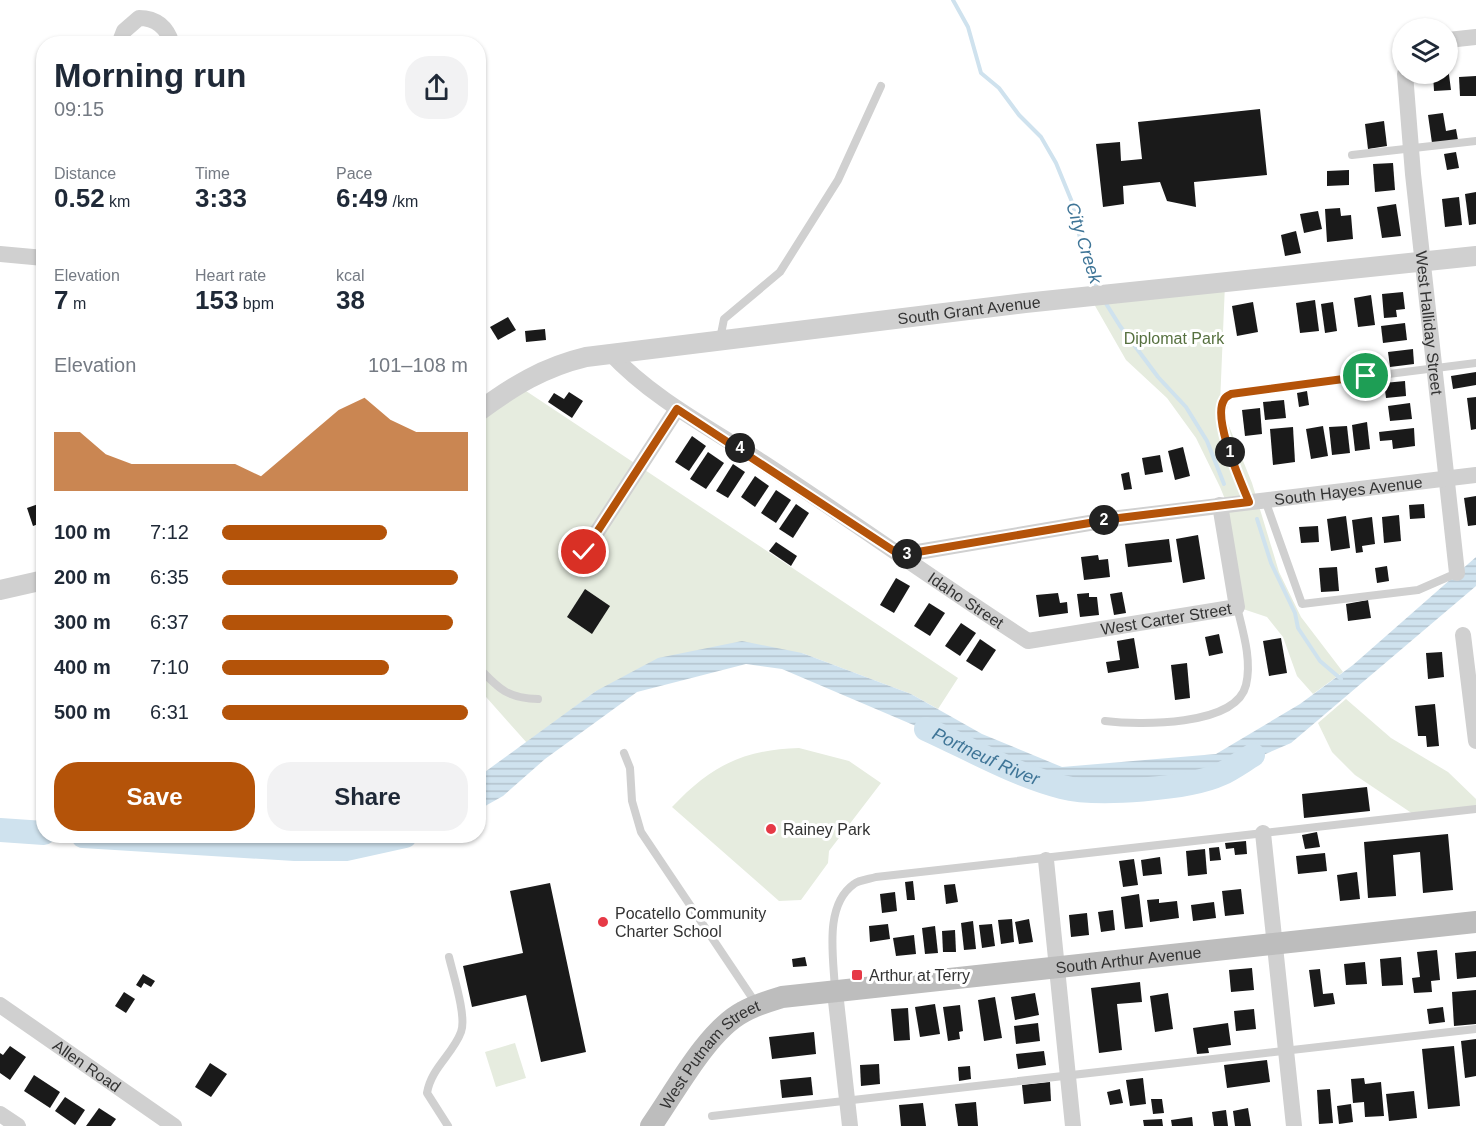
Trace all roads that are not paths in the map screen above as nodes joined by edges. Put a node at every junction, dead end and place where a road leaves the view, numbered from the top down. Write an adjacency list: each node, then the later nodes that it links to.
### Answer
1 (122, 36): 2 (street)
2 (169, 36)
3 (1476, 37): 4 (street)
4 (1458, 39)
5 (1406, 84): 8 (street, West Halliday Street)
6 (881, 86): 14 (lane)
7 (1476, 141): 8 (lane)
8 (1410, 149): 9 (lane); 13 (street, West Halliday Street)
9 (1352, 155)
10 (0, 254): 12 (street)
11 (1476, 256): 13 (street, South Grant Avenue)
12 (36, 257)
13 (1424, 263): 14 (street, South Grant Avenue); 17 (street, West Halliday Street)
14 (720, 340): 15 (street, South Grant Avenue)
15 (610, 353): 18 (street, South Grant Avenue); 19 (street, Idaho Street)
16 (1476, 363): 17 (lane)
17 (1434, 367): 21 (street, West Halliday Street); 22 (lane)
18 (486, 407)
19 (677, 409): 24 (street); 25 (street, Idaho Street)
20 (1476, 475): 21 (street, South Hayes Avenue)
21 (1446, 478): 22 (street, South Hayes Avenue); 26 (street, West Halliday Street)
22 (1257, 501): 23 (street, South Hayes Avenue); 26 (lane)
23 (1220, 505): 25 (street, South Hayes Avenue); 29 (street, West Carter Street)
24 (584, 552)
25 (900, 555): 31 (street, Idaho Street)
26 (1456, 573)
27 (36, 582): 28 (street)
28 (0, 590)
29 (1237, 607): 31 (street, West Carter Street); 35 (lane)
30 (1463, 635): 34 (street)
31 (1028, 641)
32 (486, 675): 33 (lane)
33 (538, 699)
34 (1474, 705): 36 (street)
35 (1105, 720)
36 (1476, 741)
37 (624, 753): 48 (lane)
38 (1476, 809): 39 (lane)
39 (1263, 833): 40 (lane); 42 (street)
40 (1046, 860): 44 (street); 45 (lane)
41 (1476, 922): 42 (main road, South Arthur Avenue)
42 (1273, 944): 44 (main road, South Arthur Avenue); 50 (street)
43 (449, 957): 57 (lane)
44 (1057, 967): 45 (main road, South Arthur Avenue); 51 (street)
45 (835, 992): 46 (main road, South Arthur Avenue); 52 (street)
46 (782, 997): 48 (main road, West Putnam Street)
47 (0, 1005): 56 (street, Allen Road)
48 (757, 1005): 58 (main road, West Putnam Street)
49 (1476, 1029): 50 (lane)
50 (1286, 1050): 51 (lane); 61 (street)
51 (1068, 1075): 52 (lane); 60 (street)
52 (847, 1100): 54 (lane); 59 (street)
53 (0, 1114): 55 (street)
54 (712, 1116)
55 (18, 1126)
56 (174, 1126)
57 (448, 1126)
58 (651, 1126)
59 (850, 1126)
60 (1073, 1126)
61 (1294, 1126)

